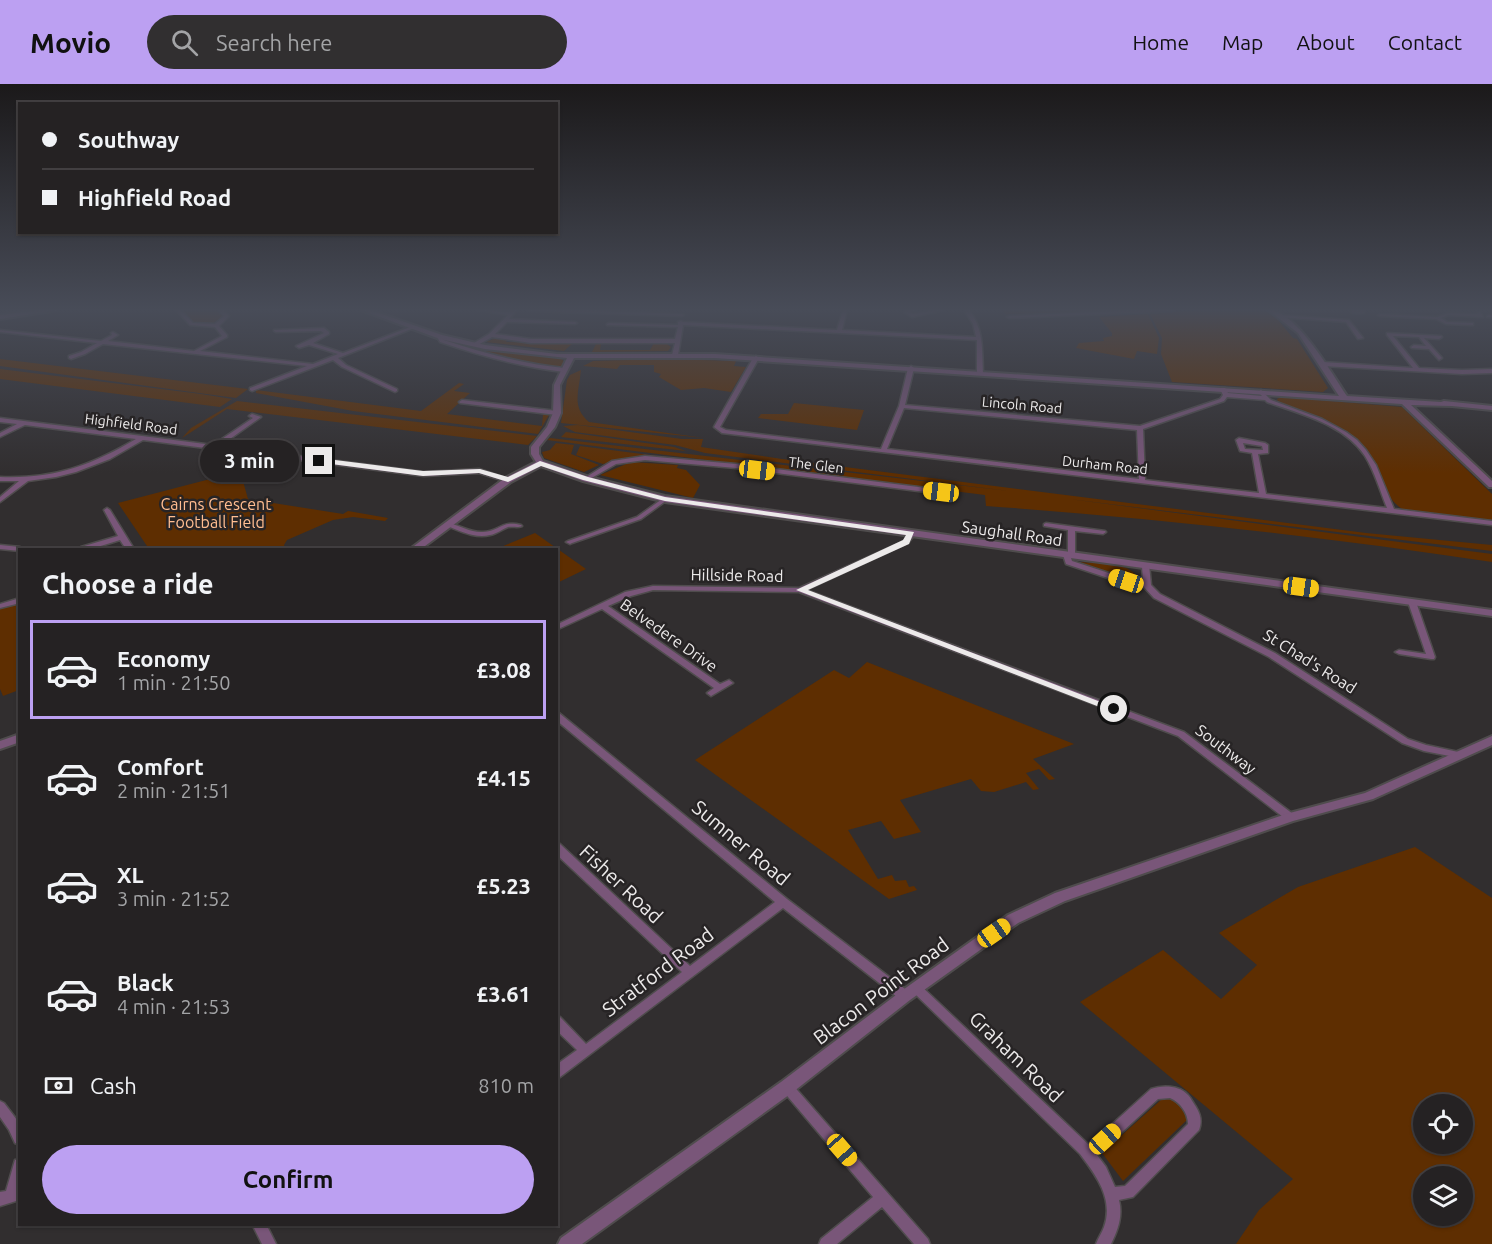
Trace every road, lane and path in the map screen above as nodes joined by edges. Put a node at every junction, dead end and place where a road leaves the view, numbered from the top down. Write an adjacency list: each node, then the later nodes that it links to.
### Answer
1 (304, 364): 11 (street)
2 (342, 364): 18 (street)
3 (533, 364): 14 (street)
4 (567, 364): 14 (street)
5 (753, 364): 34 (street, Durham Road)
6 (850, 364): 12 (street)
7 (979, 364): 16 (street)
8 (1323, 364): 21 (street)
9 (1326, 364): 13 (street)
10 (1413, 364): 13 (street)
11 (312, 365): 17 (street)
12 (910, 368): 16 (street); 24 (street)
13 (1417, 369): 15 (street)
14 (564, 370): 26 (street)
15 (1492, 371)
16 (980, 373): 19 (street)
17 (252, 389)
18 (395, 390)
19 (1225, 392): 20 (street); 30 (street)
20 (1263, 395): 21 (street); 48 (street)
21 (1343, 396): 23 (street)
22 (462, 402): 26 (street)
23 (1407, 402): 25 (street); 42 (street)
24 (902, 406): 30 (street, Lincoln Road); 34 (street)
25 (1492, 408)
26 (557, 413): 36 (street)
27 (252, 416): 33 (street)
28 (0, 420): 29 (street, Highfield Road)
29 (24, 423): 31 (street); 32 (street, Highfield Road)
30 (1140, 428): 41 (street)
31 (0, 435)
32 (141, 438): 33 (street, Highfield Road); 39 (street)
33 (215, 447): 40 (street, Highfield Road)
34 (883, 451): 41 (street, Durham Road)
35 (1255, 452): 44 (street)
36 (540, 464): 38 (street, Saughall Road); 40 (street)
37 (0, 479): 39 (street)
38 (586, 479): 43 (street, The Glen); 45 (street, Saughall Road)
39 (26, 480): 46 (street)
40 (508, 480): 50 (street)
41 (1142, 482): 44 (street, Durham Road)
42 (1492, 486)
43 (950, 493)
44 (1263, 496): 48 (street, Durham Road)
45 (665, 499): 55 (street, Saughall Road); 57 (street)
46 (0, 500)
47 (106, 510): 56 (street)
48 (1392, 511): 49 (street, Durham Road)
49 (1492, 523)
50 (449, 525): 52 (street); 61 (street)
51 (1046, 525): 53 (street)
52 (519, 526)
53 (1072, 528): 54 (street); 63 (street)
54 (1103, 532)
55 (912, 534): 63 (street, Saughall Road); 66 (street, Hillside Road)
56 (122, 537): 59 (street); 60 (street)
57 (576, 542)
58 (0, 547): 62 (street)
59 (87, 548)
60 (129, 548)
61 (416, 548)
62 (18, 549)
63 (1069, 556): 64 (street, Saughall Road); 65 (street, St Chad's Road)
64 (1146, 566): 65 (street); 68 (street, Saughall Road)
65 (1147, 584): 81 (street, St Chad's Road)
66 (800, 590): 70 (street, Hillside Road); 82 (street, Southway)
67 (18, 601): 69 (street)
68 (1412, 602): 71 (street, Saughall Road); 73 (street)
69 (0, 606)
70 (602, 606): 72 (street, Hillside Road); 75 (street, Belvedere Drive)
71 (1492, 613)
72 (558, 627)
73 (1399, 652)
74 (729, 683): 75 (street, Belvedere Drive)
75 (720, 688): 76 (street, Belvedere Drive)
76 (711, 693)
77 (558, 717): 84 (street, Sumner Road)
78 (18, 739): 80 (street)
79 (1492, 740): 81 (street)
80 (0, 745)
81 (1457, 757): 82 (street, Blacon Point Road)
82 (1290, 817): 86 (street, Blacon Point Road)
83 (558, 849): 85 (street, Fisher Road)
84 (783, 902): 85 (street, Stratford Road); 86 (street, Sumner Road)
85 (688, 971): 88 (street, Stratford Road)
86 (910, 992): 90 (street, Blacon Point Road); 93 (street, Graham Road)
87 (558, 1023): 88 (street)
88 (585, 1051): 89 (street, Stratford Road)
89 (558, 1071)
90 (787, 1087): 96 (street); 100 (street, Blacon Point Road)
91 (0, 1107): 92 (street)
92 (18, 1135)
93 (1088, 1154): 95 (street, Graham Road); 95 (street)
94 (18, 1172): 97 (street)
95 (1113, 1194): 103 (street)
96 (883, 1198): 101 (street); 102 (street)
97 (0, 1199)
98 (260, 1226): 99 (street)
99 (269, 1244)
100 (567, 1244)
101 (826, 1244)
102 (923, 1244)
103 (1103, 1244)

